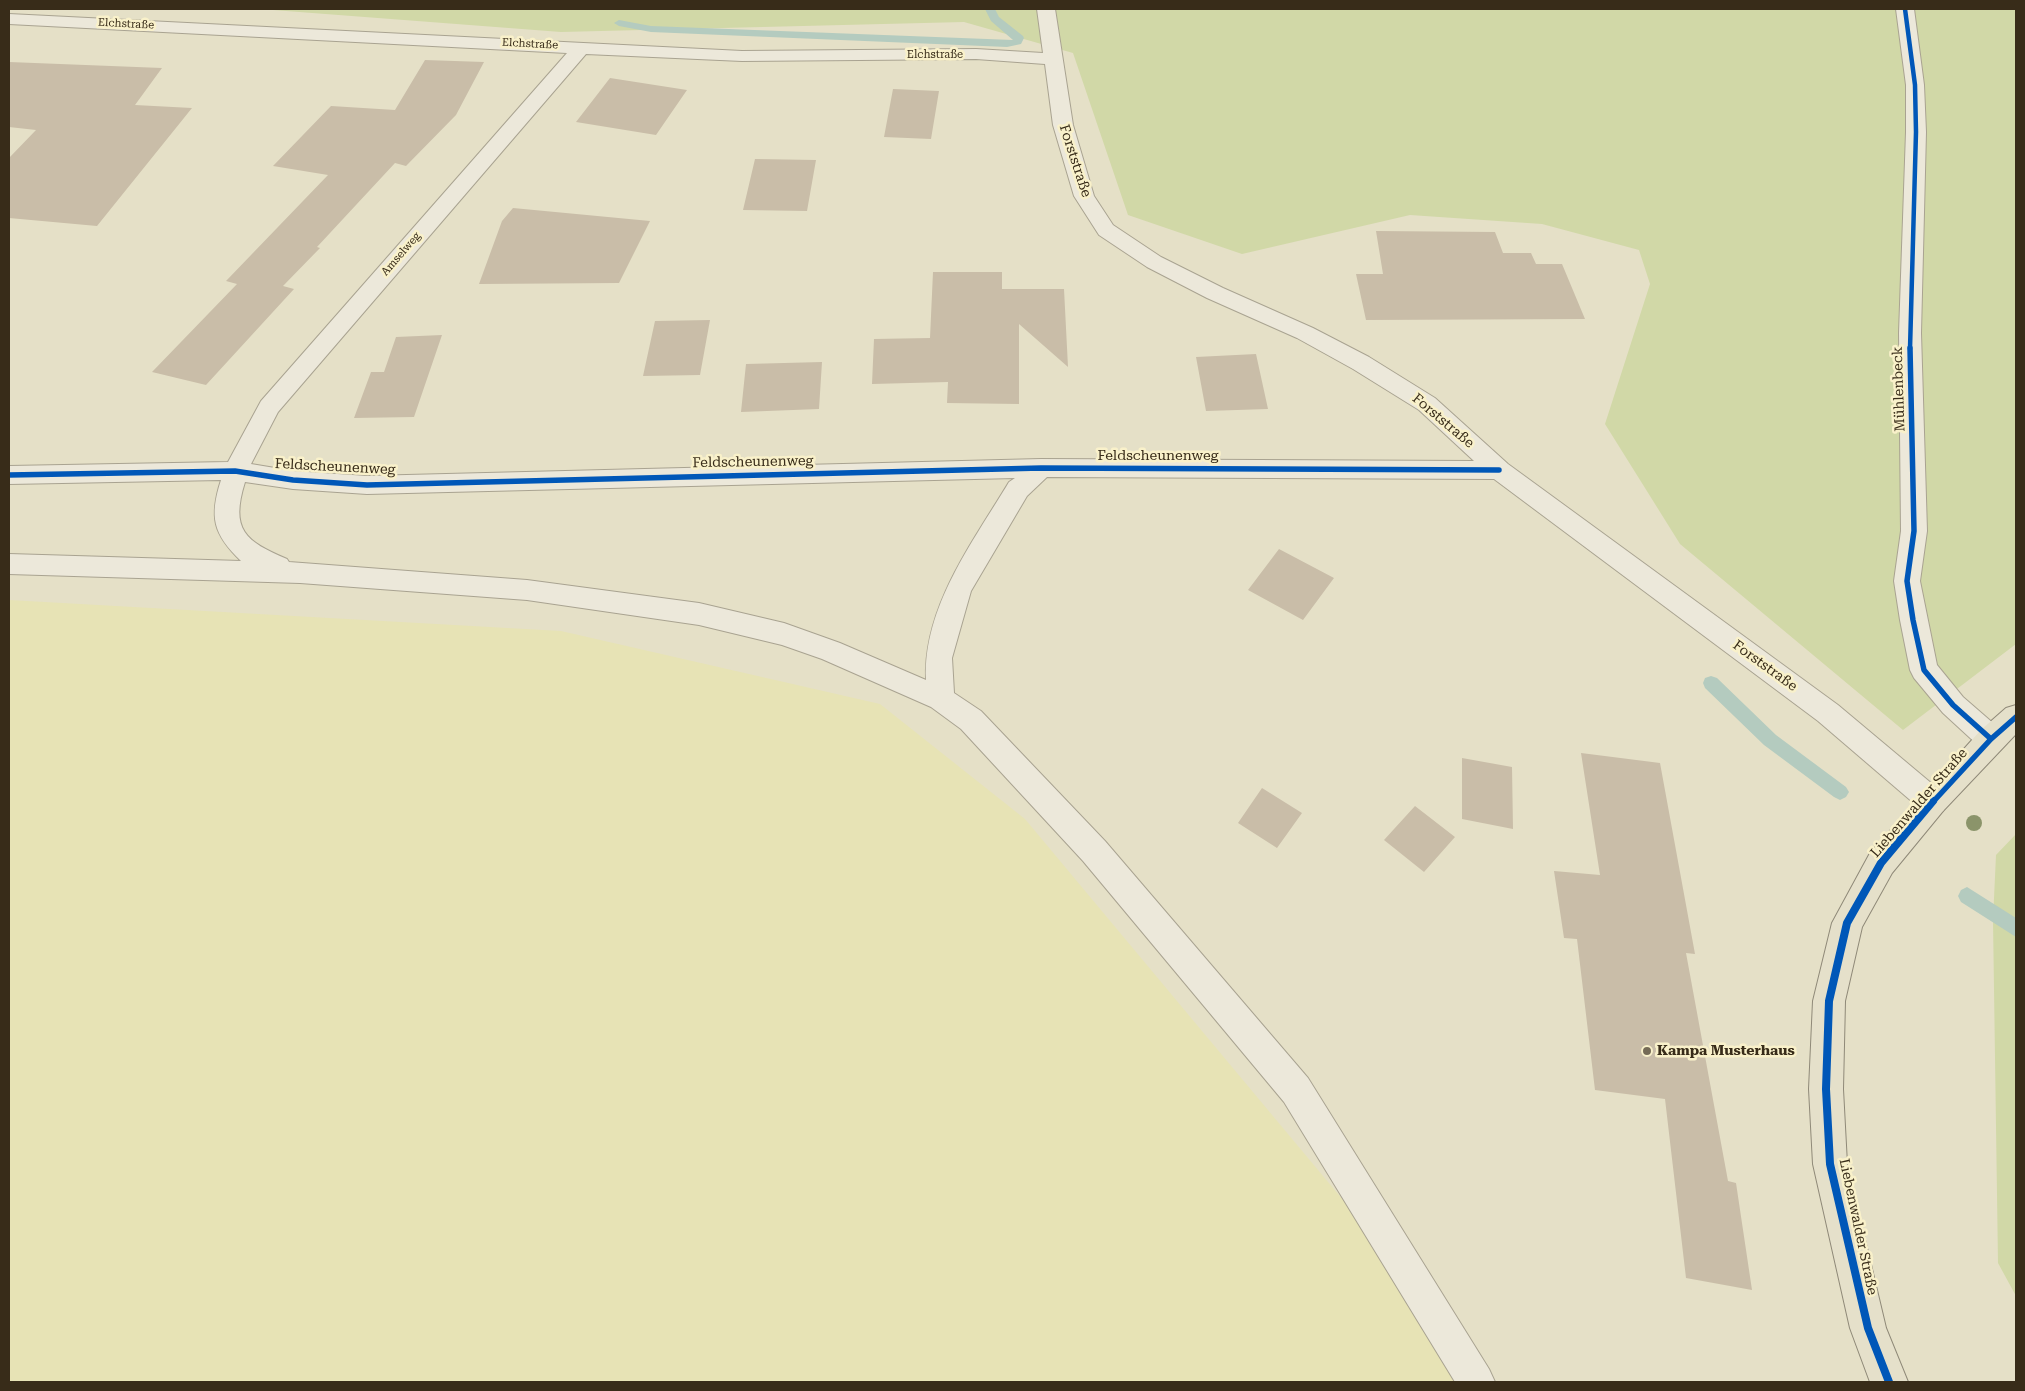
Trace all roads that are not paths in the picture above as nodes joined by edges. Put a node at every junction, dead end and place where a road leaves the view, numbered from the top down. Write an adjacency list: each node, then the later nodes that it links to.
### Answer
1 (1046, 9): 5 (street, Forststraße)
2 (1905, 9): 14 (street, Mühlenbeck)
3 (9, 19): 4 (street, Elchstraße)
4 (582, 47): 5 (street, Elchstraße); 8 (street, Amselweg)
5 (1052, 59): 7 (street, Forststraße)
6 (1041, 468): 7 (street, Feldscheunenweg); 8 (street, Feldscheunenweg); 12 (street)
7 (1499, 470): 15 (street, Forststraße)
8 (235, 471): 9 (street, Feldscheunenweg); 11 (street, Amselweg)
9 (9, 475)
10 (9, 564): 11 (street)
11 (300, 573): 12 (street)
12 (940, 699): 16 (street)
13 (2016, 718): 14 (main road, Liebenwalder Straße)
14 (1991, 739): 15 (main road, Liebenwalder Straße)
15 (1933, 802): 17 (main road, Liebenwalder Straße)
16 (1476, 1382)
17 (1889, 1382)

